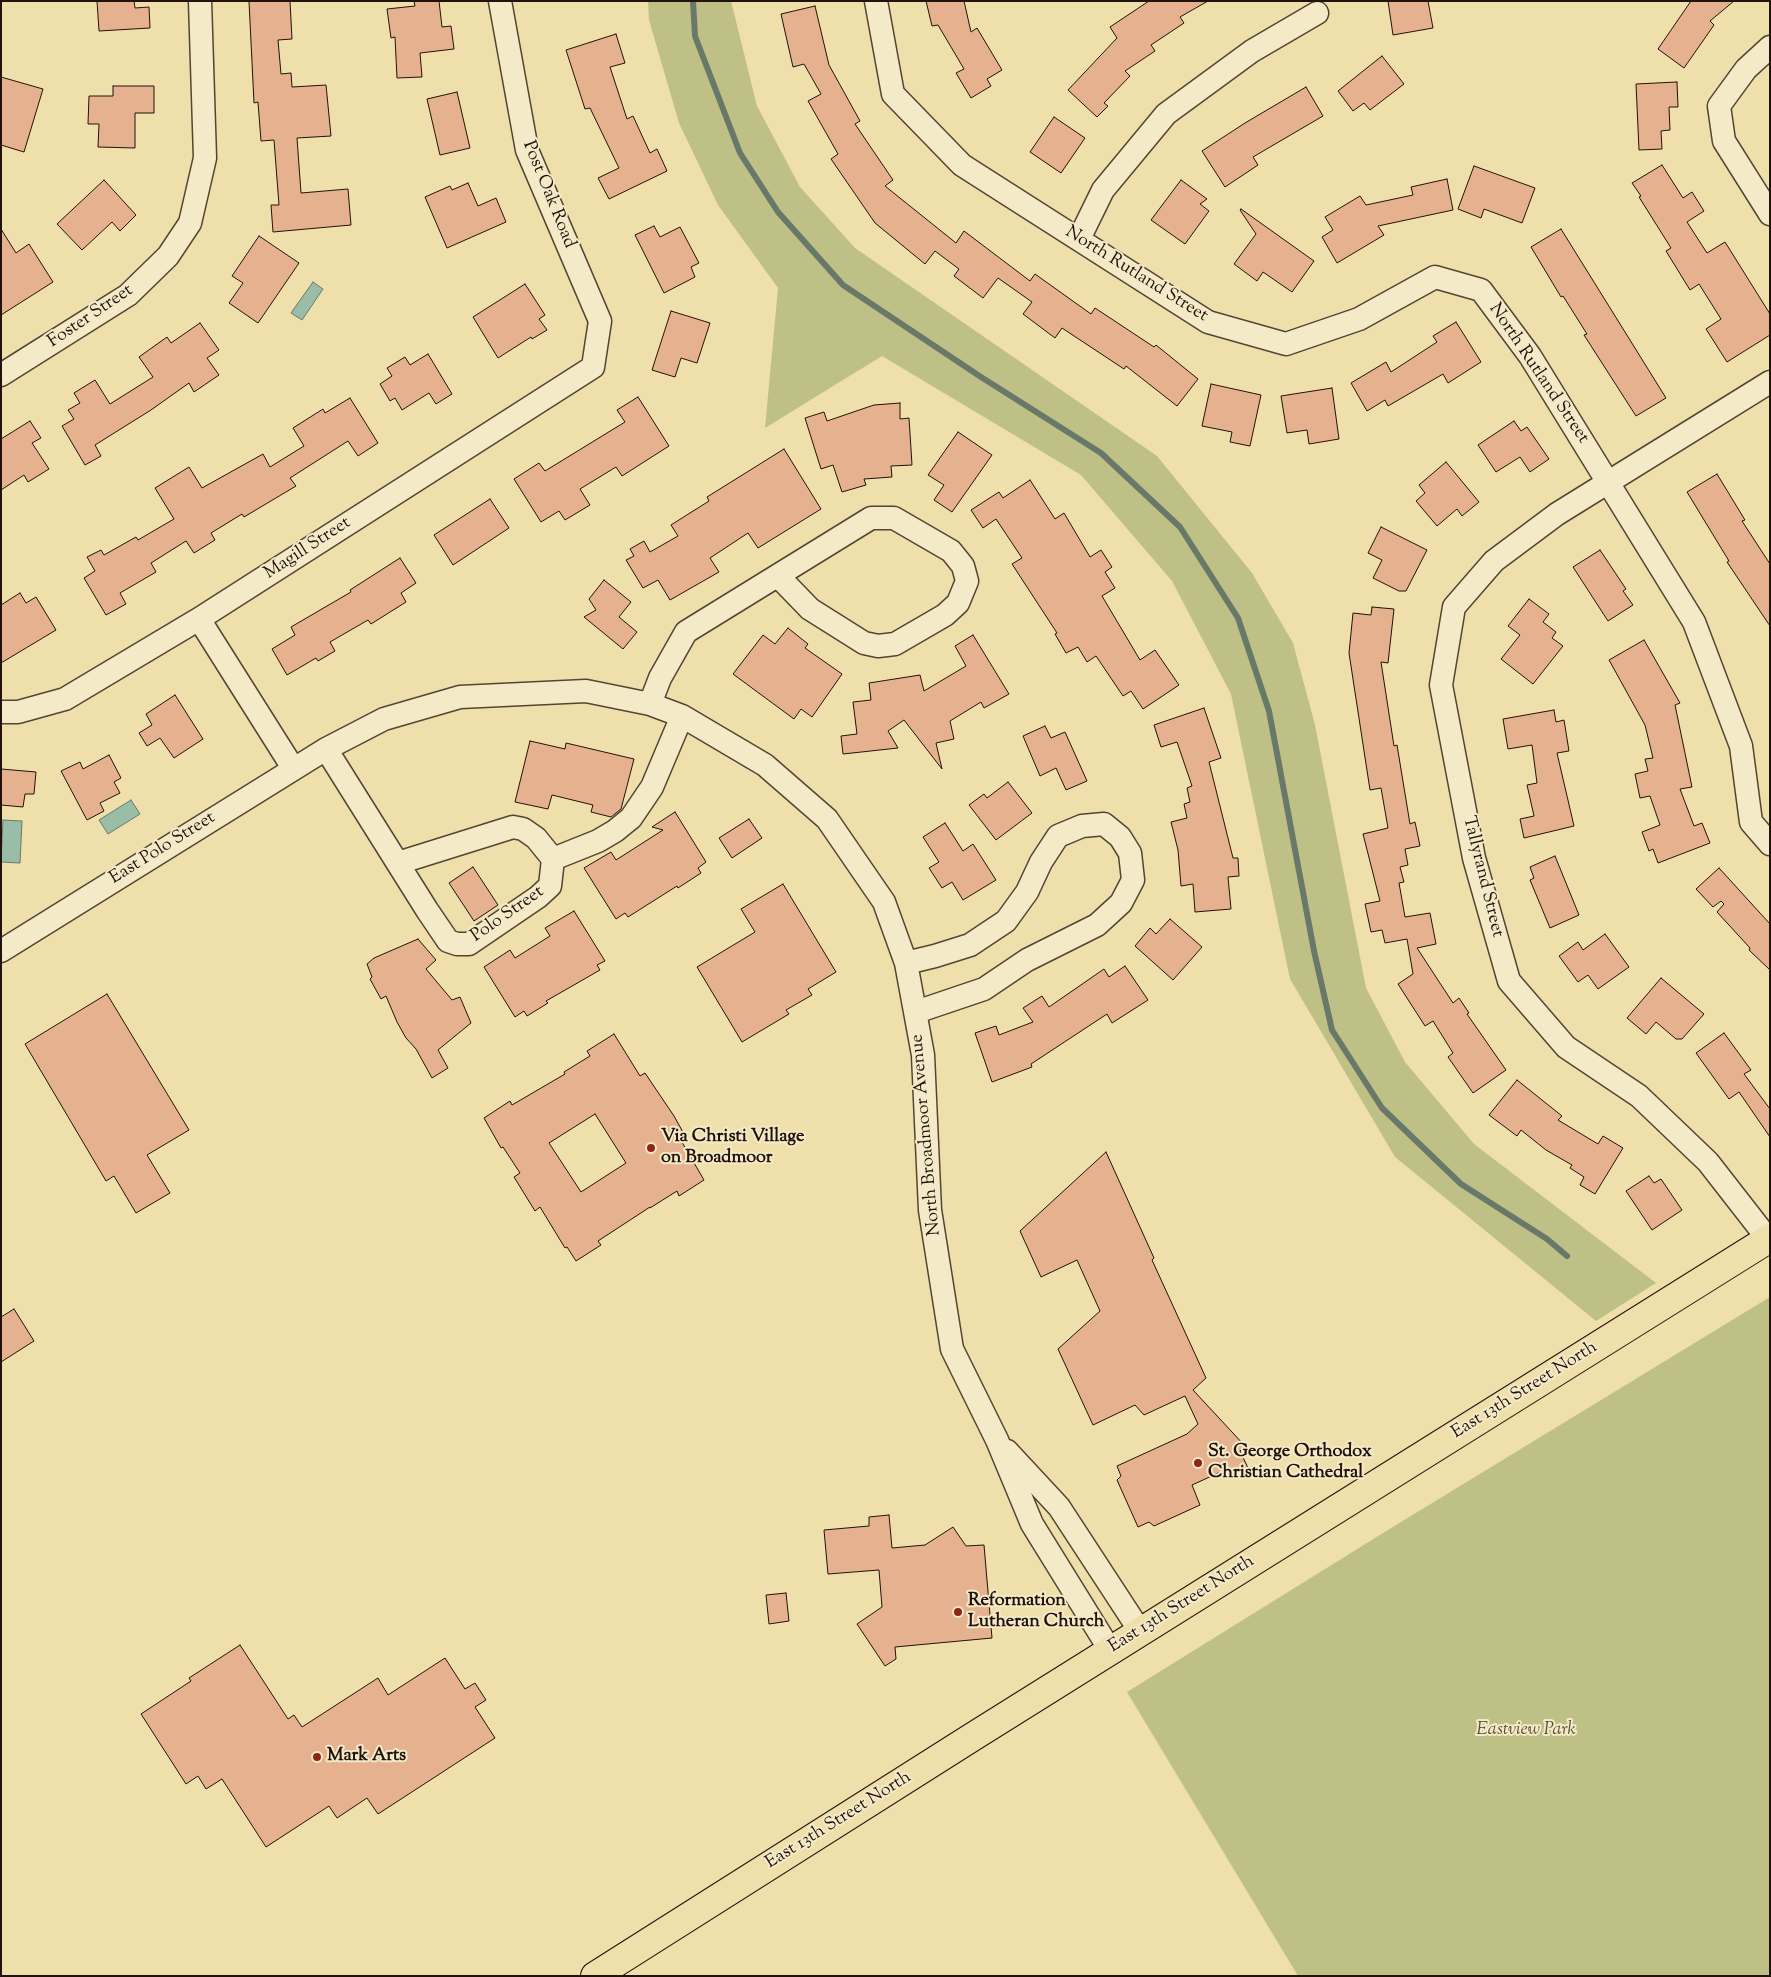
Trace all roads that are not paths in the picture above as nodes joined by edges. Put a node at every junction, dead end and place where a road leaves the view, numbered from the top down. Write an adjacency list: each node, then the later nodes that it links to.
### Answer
1 (200, 1): 9 (street, Foster Street)
2 (500, 1): 8 (street, Post Oak Road)
3 (876, 1): 7 (street, North Rutland Street)
4 (1317, 13): 7 (street)
5 (1770, 47): 6 (street)
6 (1770, 214)
7 (1079, 239): 11 (street, North Rutland Street)
8 (595, 355): 13 (street, Magill Street)
9 (1, 375)
10 (1770, 382): 11 (street, Tallyrand Street)
11 (1608, 482): 19 (street, North Rutland Street); 25 (street, Tallyrand Street)
12 (778, 576): 12 (street); 14 (street)
13 (200, 619): 15 (street, Magill Street); 18 (street)
14 (650, 704): 16 (street, North Broadmoor Avenue); 17 (street, North Broadmoor Avenue)
15 (1, 712)
16 (682, 716): 20 (street); 23 (street, North Broadmoor Avenue)
17 (326, 749): 18 (street, East Polo Street); 21 (street, Polo Street)
18 (294, 768): 22 (street, East Polo Street)
19 (1770, 844)
20 (553, 859): 21 (street); 21 (street, Polo Street)
21 (398, 863)
22 (1, 951)
23 (906, 963): 24 (street, North Broadmoor Avenue); 24 (street)
24 (916, 1012): 26 (street, North Broadmoor Avenue)
25 (1769, 1238): 27 (main road, East 13th Street North)
26 (996, 1440): 27 (street, North Broadmoor Avenue); 28 (street, North Broadmoor Avenue)
27 (1140, 1632): 28 (main road, East 13th Street North)
28 (1110, 1650): 29 (main road, East 13th Street North)
29 (595, 1976)

